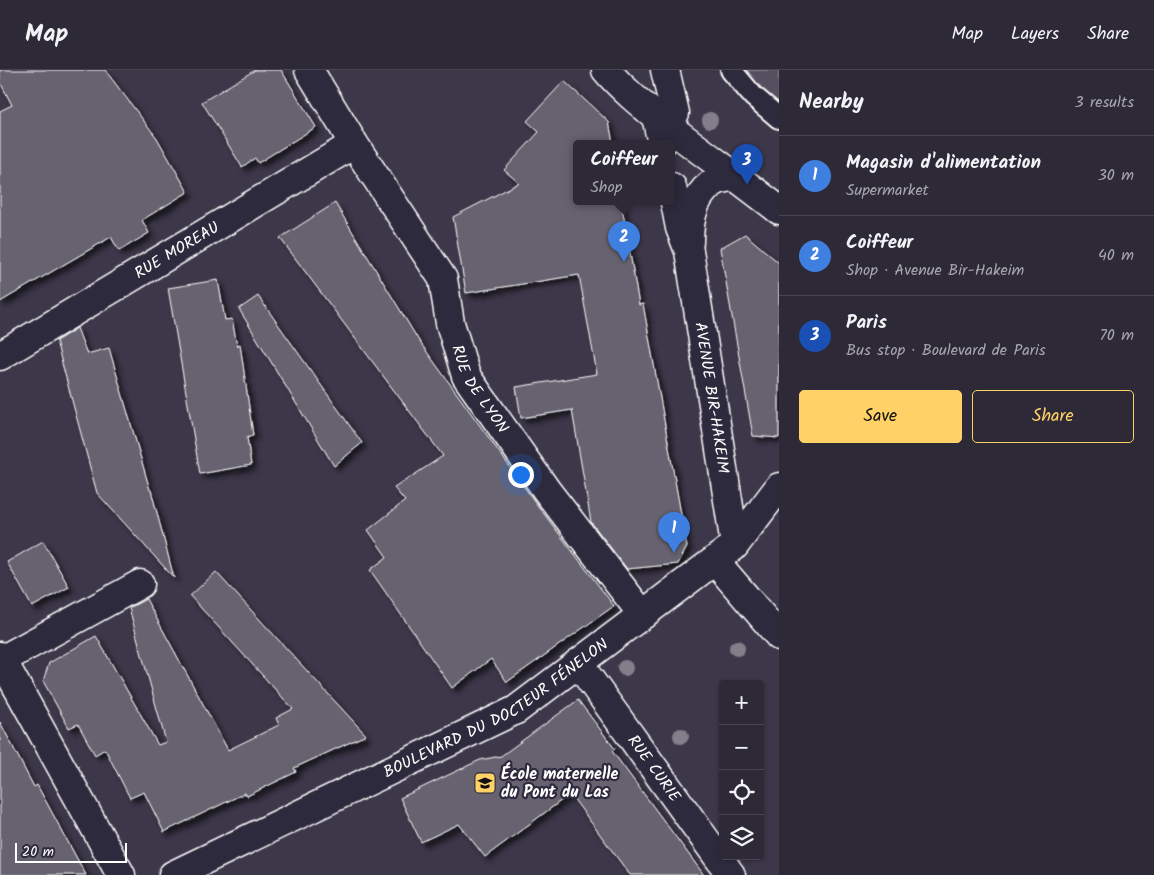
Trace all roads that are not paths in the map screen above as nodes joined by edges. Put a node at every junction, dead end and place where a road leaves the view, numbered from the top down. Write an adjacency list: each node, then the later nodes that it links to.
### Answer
1 (309, 70): 9 (street, RUE DE LYON)
2 (606, 70): 6 (street)
3 (620, 70): 6 (street)
4 (665, 70): 6 (street)
5 (731, 70): 7 (lane)
6 (666, 115): 8 (street); 10 (street)
7 (779, 118)
8 (662, 140)
9 (354, 144): 14 (street, RUE MOREAU); 18 (street, RUE DE LYON)
10 (735, 176): 12 (street); 13 (street, AVENUE BIR-HAKEIM)
11 (675, 202): 13 (street, AVENUE BIR-HAKEIM)
12 (779, 210)
13 (689, 252): 16 (street, AVENUE BIR-HAKEIM)
14 (0, 356)
15 (779, 487): 16 (street, BOULEVARD DU DOCTEUR FÉNELON)
16 (725, 553): 18 (street, BOULEVARD DU DOCTEUR FÉNELON); 19 (street)
17 (140, 584): 20 (street)
18 (643, 615): 21 (street, BOULEVARD DU DOCTEUR FÉNELON)
19 (779, 636)
20 (1, 659): 22 (street)
21 (578, 663): 23 (street, BOULEVARD DU DOCTEUR FÉNELON); 24 (street, RUE CURIE)
22 (121, 875)
23 (173, 875)
24 (731, 875)

